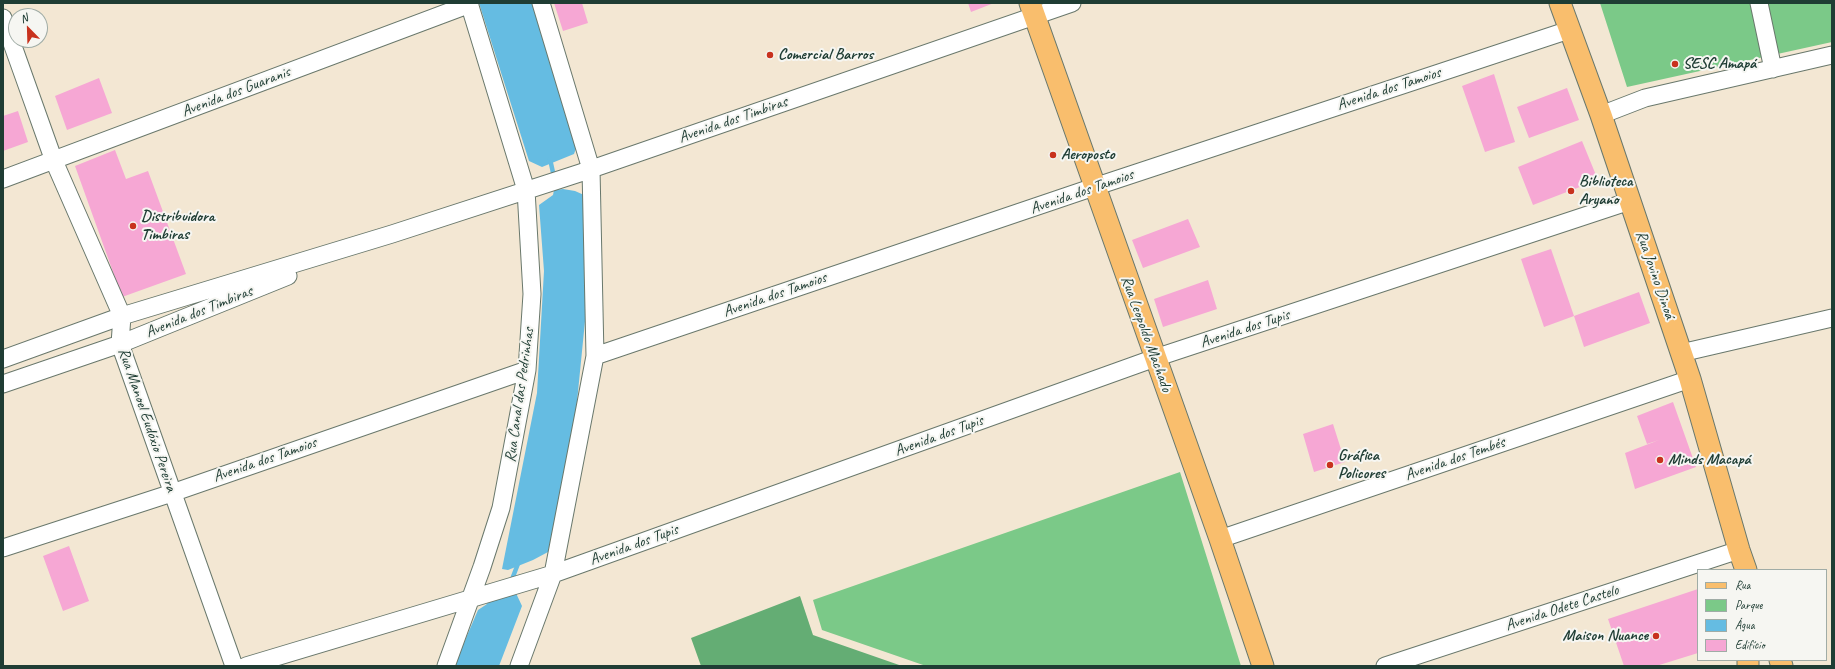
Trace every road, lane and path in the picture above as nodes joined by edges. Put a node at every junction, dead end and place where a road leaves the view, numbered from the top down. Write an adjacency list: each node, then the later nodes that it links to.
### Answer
1 (541, 3): 13 (street)
2 (1072, 3): 6 (street, Avenida dos Timbiras)
3 (1560, 3): 8 (main road, Rua Jovino Dinoá)
4 (1759, 3): 10 (street)
5 (469, 4): 12 (street, Avenida dos Guaranis); 16 (street, Rua Canal das Pedrinhas)
6 (1032, 9): 13 (street, Avenida dos Timbiras); 15 (main road, Rua Leopoldo Machado)
7 (3, 18): 12 (street, Rua Manoel Eudóxio Pereira)
8 (1570, 30): 11 (main road, Rua Jovino Dinoá); 15 (street, Avenida dos Tamoios)
9 (1832, 55): 10 (street)
10 (1773, 69): 11 (street)
11 (1601, 116): 17 (main road, Rua Jovino Dinoá)
12 (54, 161): 14 (street, Avenida dos Guaranis); 19 (street, Rua Manoel Eudóxio Pereira)
13 (586, 171): 16 (street, Avenida dos Timbiras); 23 (street)
14 (3, 179)
15 (1094, 187): 23 (street, Avenida dos Tamoios); 24 (main road, Rua Leopoldo Machado)
16 (532, 188): 18 (street, Avenida dos Timbiras); 26 (street, Rua Canal das Pedrinhas)
17 (1630, 201): 22 (main road, Rua Jovino Dinoá); 24 (street, Avenida dos Tupis)
18 (392, 234): 19 (street, Avenida dos Timbiras); 21 (street, Avenida dos Timbiras)
19 (122, 316): 21 (street, Rua Manoel Eudóxio Pereira); 25 (street, Avenida dos Timbiras)
20 (1832, 318): 22 (street)
21 (120, 344): 28 (street, Avenida dos Timbiras); 29 (street, Rua Manoel Eudóxio Pereira)
22 (1681, 354): 27 (main road, Rua Jovino Dinoá)
23 (595, 356): 36 (street)
24 (1155, 358): 30 (main road, Rua Leopoldo Machado); 36 (street, Avenida dos Tupis)
25 (3, 359)
26 (527, 370): 29 (street, Avenida dos Tamoios); 37 (street, Rua Canal das Pedrinhas)
27 (1690, 379): 30 (street, Avenida dos Tembés); 32 (main road, Rua Jovino Dinoá)
28 (3, 384)
29 (172, 493): 31 (street, Avenida dos Tamoios); 38 (street, Rua Manoel Eudóxio Pereira)
30 (1220, 539): 42 (main road, Rua Leopoldo Machado)
31 (3, 548)
32 (1739, 560): 33 (street, Avenida Odete Castelo); 34 (main road, Rua Jovino Dinoá)
33 (1709, 569)
34 (1745, 569)
35 (1697, 573): 43 (street, Avenida Odete Castelo)
36 (548, 575): 37 (street, Avenida dos Tupis); 41 (street)
37 (472, 598): 39 (street, Avenida dos Tupis); 40 (street, Rua Canal das Pedrinhas)
38 (234, 666)
39 (246, 666)
40 (446, 666)
41 (519, 666)
42 (1263, 666)
43 (1385, 666)

